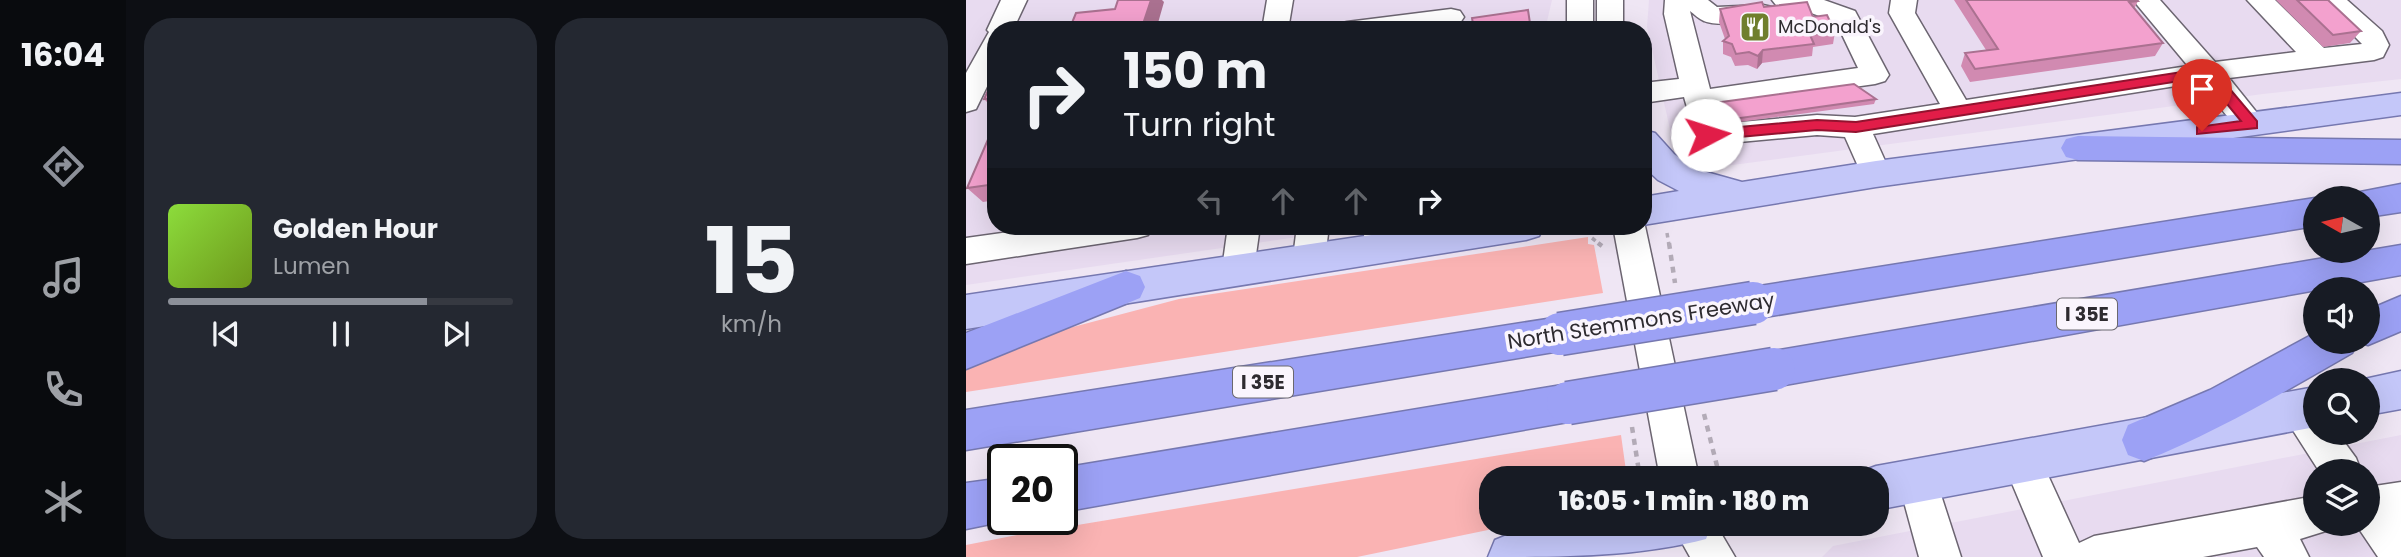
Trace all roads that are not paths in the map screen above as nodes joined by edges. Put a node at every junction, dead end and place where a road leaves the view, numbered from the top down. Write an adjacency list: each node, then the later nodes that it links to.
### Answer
1 (1014, 0): 13 (street)
2 (1280, 0): 14 (street)
3 (1580, 0): 16 (street)
4 (1610, 0): 17 (street)
5 (1678, 0): 23 (street)
6 (1691, 0): 21 (street)
7 (1786, 0): 21 (street)
8 (1904, 0): 26 (street)
9 (2146, 0): 20 (street)
10 (2260, 0): 19 (street)
11 (2332, 0): 19 (street)
12 (1451, 17): 15 (street)
13 (1004, 21)
14 (1276, 21)
15 (1419, 21)
16 (1580, 21)
17 (1610, 21)
18 (987, 58): 24 (street)
19 (2319, 59): 20 (street)
20 (2208, 72): 26 (street); 28 (street)
21 (1875, 75): 23 (street); 27 (street)
22 (1652, 93): 23 (street)
23 (1696, 93): 29 (street)
24 (966, 102)
25 (2401, 104): 28 (main road)
26 (1958, 111): 27 (street)
27 (1900, 121): 29 (street)
28 (2252, 124): 30 (main road)
29 (1856, 127): 33 (street)
30 (2078, 148): 32 (highway); 33 (main road)
31 (1652, 152): 34 (main road)
32 (2401, 152)
33 (1876, 174): 34 (main road)
34 (1745, 193): 37 (main road)
35 (2401, 198): 36 (highway)
36 (2380, 201)
37 (1652, 209)
38 (2303, 214): 56 (highway, North Stemmons Freeway / I 35E, bridge)
39 (1075, 235): 44 (street)
40 (1243, 235): 46 (street)
41 (1631, 235): 59 (street)
42 (1380, 236): 43 (main road)
43 (1311, 242): 46 (main road)
44 (966, 251)
45 (2401, 260): 61 (highway, I 35E, bridge)
46 (1238, 269): 47 (main road)
47 (1126, 287): 48 (main road); 51 (highway)
48 (966, 312)
49 (2401, 313): 50 (highway)
50 (2380, 323)
51 (966, 351)
52 (2315, 354): 57 (highway)
53 (2401, 390): 54 (main road)
54 (2380, 394)
55 (2303, 410): 57 (main road)
56 (966, 430)
57 (2144, 440): 58 (main road)
58 (2022, 462): 60 (main road); 75 (street)
59 (1678, 466)
60 (1897, 484): 74 (street)
61 (1078, 486)
62 (2401, 501): 70 (street)
63 (987, 503): 64 (highway)
64 (966, 506)
65 (2303, 524): 69 (street)
66 (1622, 536): 71 (main road)
67 (1687, 536): 72 (street)
68 (1699, 536): 73 (street)
69 (2278, 541): 76 (street)
70 (2401, 555)
71 (1512, 557)
72 (1683, 557)
73 (1714, 557)
74 (1940, 557)
75 (2064, 557)
76 (2094, 557)

